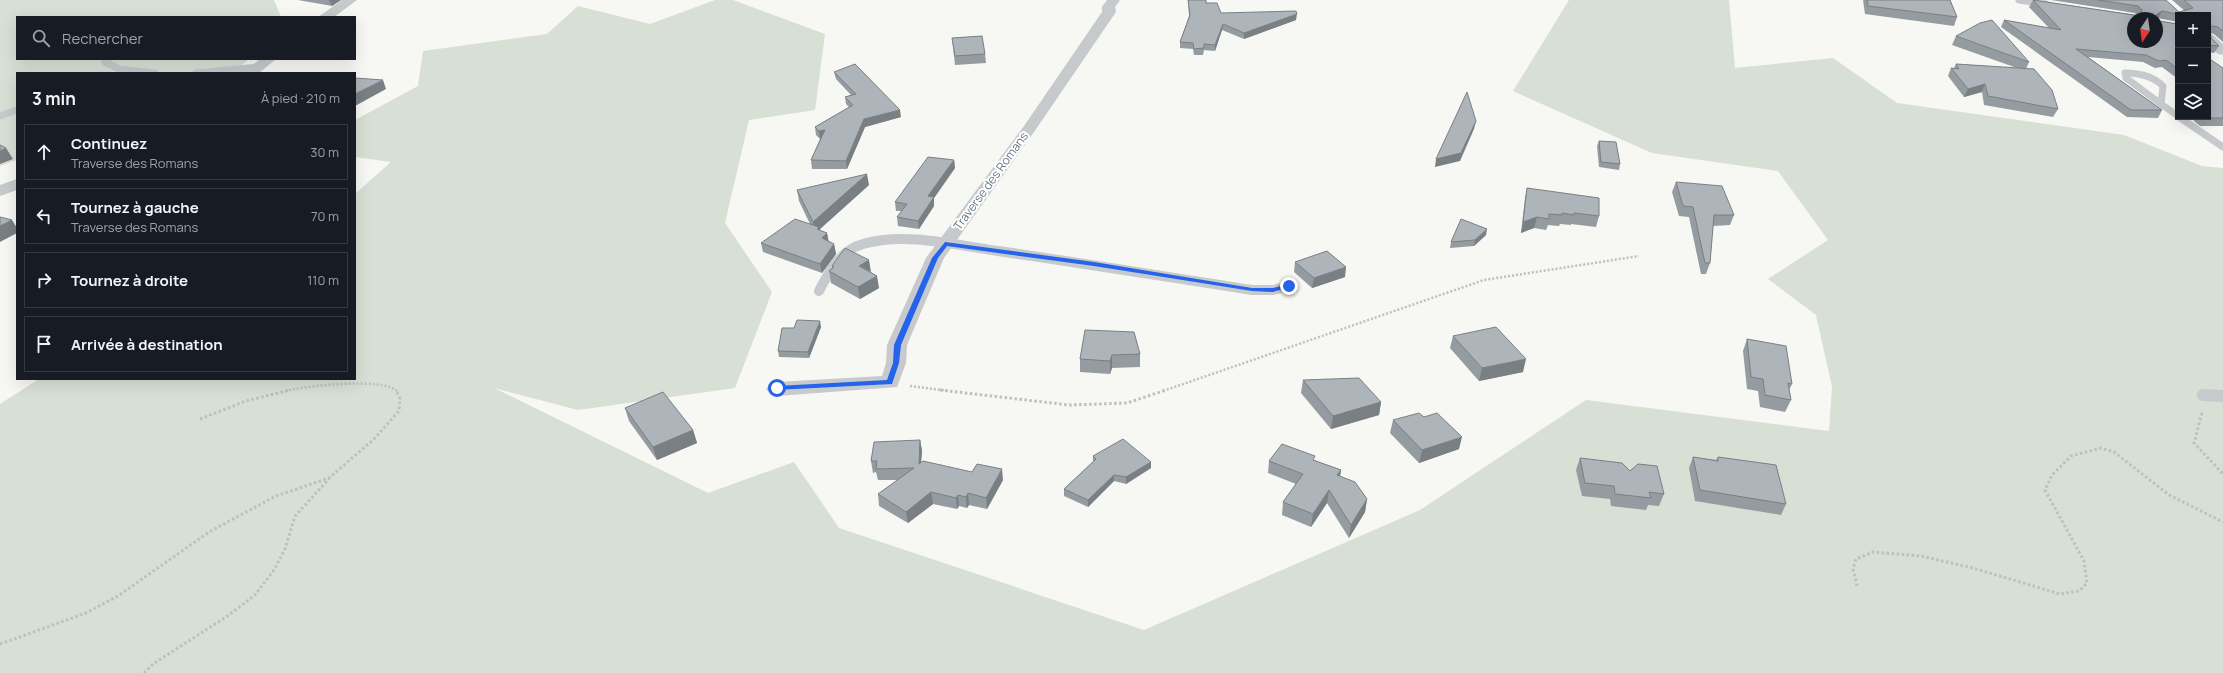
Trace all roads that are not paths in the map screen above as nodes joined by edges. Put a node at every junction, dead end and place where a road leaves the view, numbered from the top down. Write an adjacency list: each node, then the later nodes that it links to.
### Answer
1 (350, 0): 5 (street)
2 (1114, 0): 20 (street, Traverse des Romans)
3 (2019, 0): 4 (lane)
4 (2056, 5)
5 (326, 16)
6 (2211, 41): 7 (street)
7 (2223, 51)
8 (107, 60): 10 (lane)
9 (259, 66): 11 (lane)
10 (146, 72)
11 (205, 72)
12 (2161, 104): 12 (lane); 14 (lane)
13 (16, 110): 15 (lane)
14 (2175, 113)
15 (0, 116)
16 (2185, 120): 17 (lane)
17 (2223, 147)
18 (16, 184): 19 (street)
19 (0, 191)
20 (945, 244): 21 (lane); 22 (lane); 23 (street, Traverse des Romans)
21 (1289, 286)
22 (819, 291)
23 (777, 388)
24 (2203, 395): 25 (lane)
25 (2223, 396)

